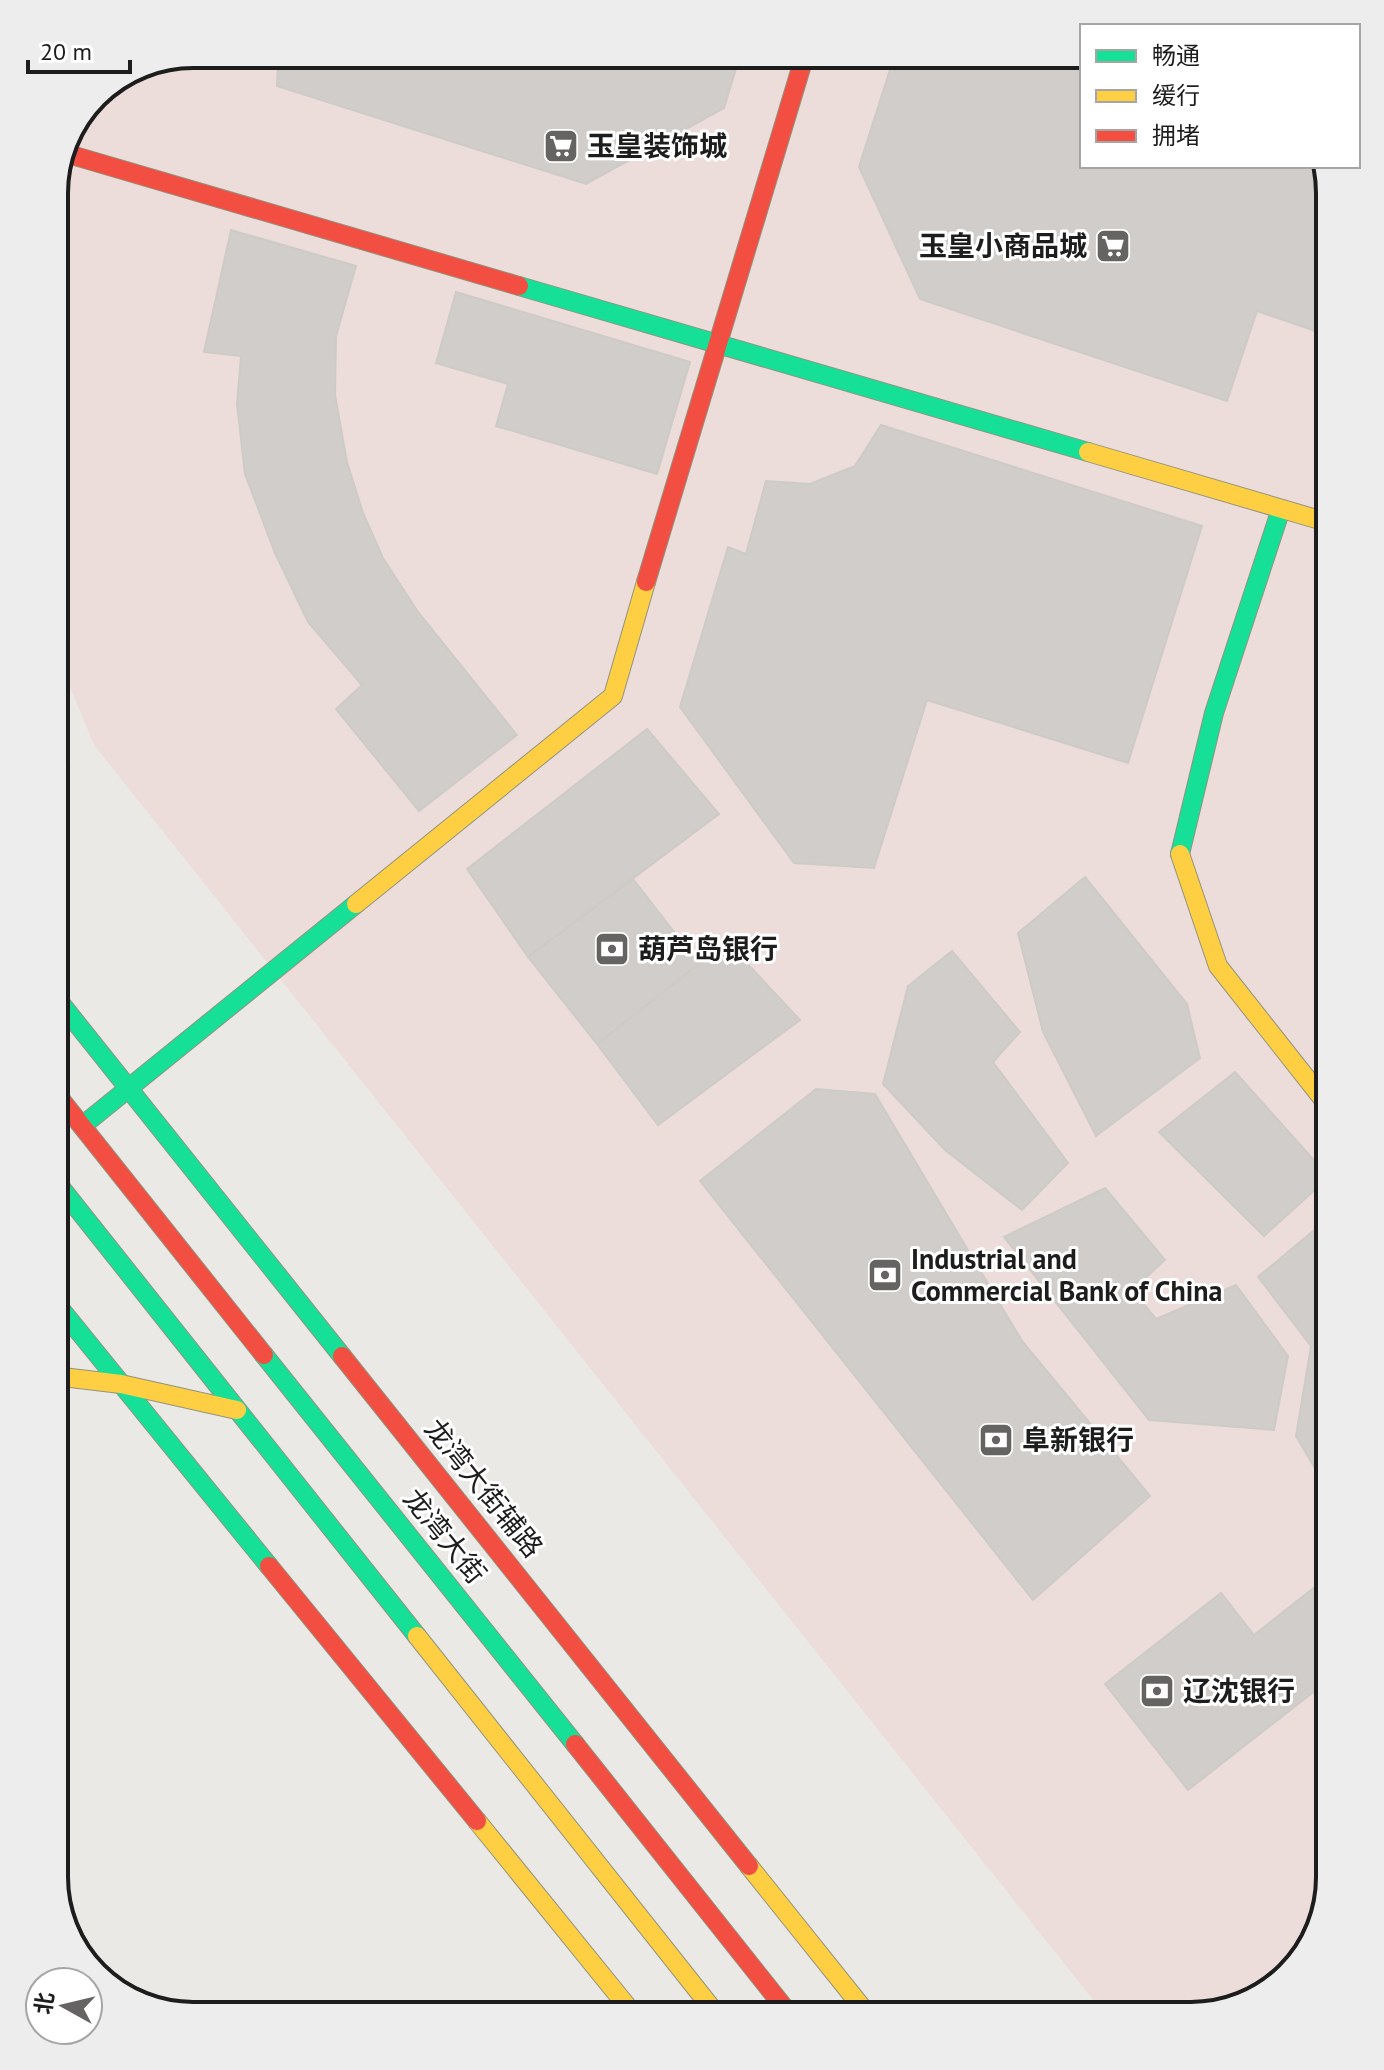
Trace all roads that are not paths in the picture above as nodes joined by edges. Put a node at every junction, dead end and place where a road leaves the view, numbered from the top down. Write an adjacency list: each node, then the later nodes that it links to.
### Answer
1 (801, 68): 3 (main road)
2 (74, 156): 3 (main road)
3 (716, 343): 4 (main road); 7 (main road)
4 (1281, 509): 5 (main road); 8 (main road)
5 (1316, 519)
6 (68, 1012): 7 (main road, 龙湾大街辅路)
7 (129, 1087): 10 (main road); 19 (main road, 龙湾大街辅路)
8 (1316, 1090)
9 (68, 1108): 10 (main road, 龙湾大街)
10 (82, 1126): 18 (main road, 龙湾大街)
11 (68, 1197): 15 (main road)
12 (68, 1318): 14 (main road)
13 (68, 1378): 14 (main road)
14 (121, 1384): 15 (main road); 16 (main road)
15 (237, 1410): 17 (main road)
16 (624, 2002)
17 (707, 2002)
18 (780, 2002)
19 (858, 2002)

